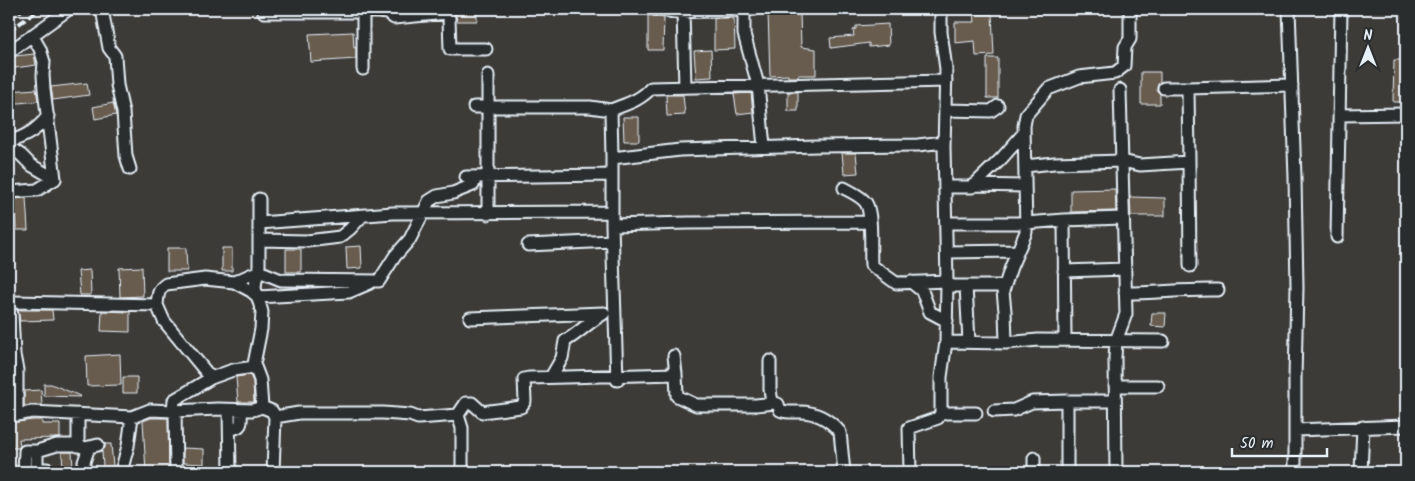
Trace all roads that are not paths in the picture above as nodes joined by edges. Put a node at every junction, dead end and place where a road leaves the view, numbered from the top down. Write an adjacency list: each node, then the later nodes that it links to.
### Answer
1 (69, 9): 13 (street)
2 (102, 9): 42 (street)
3 (264, 9): 12 (street)
4 (655, 9): 11 (street)
5 (747, 9): 10 (street); 19 (street)
6 (942, 9): 18 (street)
7 (1130, 9): 33 (street)
8 (1289, 9): 20 (street)
9 (1341, 9): 31 (street)
10 (696, 10): 11 (street)
11 (683, 11): 21 (street)
12 (363, 12): 14 (street); 16 (street)
13 (32, 35): 15 (street); 32 (street)
14 (486, 49)
15 (9, 52)
16 (363, 69)
17 (488, 75): 27 (street)
18 (946, 81): 19 (street); 29 (street)
19 (758, 85): 21 (street); 37 (street)
20 (1292, 85): 23 (street); 119 (street)
21 (685, 87): 28 (street)
22 (1164, 88): 23 (street)
23 (1188, 88): 40 (street)
24 (1120, 90): 39 (street)
25 (998, 106): 29 (street)
26 (474, 107): 27 (street)
27 (488, 107): 28 (street); 44 (street)
28 (611, 110): 38 (street)
29 (945, 110): 35 (street)
30 (1406, 114): 31 (street)
31 (1340, 115): 63 (street)
32 (48, 116): 34 (street); 45 (street)
33 (1024, 133): 41 (street); 46 (street)
34 (9, 142)
35 (944, 142): 37 (street); 48 (street)
36 (9, 146): 45 (street)
37 (764, 148): 38 (street)
38 (612, 158): 43 (street)
39 (1122, 161): 40 (street); 41 (street); 56 (street)
40 (1188, 162): 69 (street)
41 (1025, 166): 47 (street)
42 (130, 169)
43 (612, 175): 44 (street); 52 (street)
44 (488, 176): 53 (street); 54 (street)
45 (55, 179): 50 (street)
46 (973, 185): 47 (street); 48 (street)
47 (1025, 186): 61 (street)
48 (945, 187): 60 (street)
49 (844, 188): 58 (street)
50 (9, 192)
51 (258, 199): 59 (street)
52 (612, 212): 54 (street); 62 (street)
53 (422, 213): 54 (street); 55 (street); 73 (street)
54 (488, 214)
55 (362, 216): 59 (street); 64 (street)
56 (1123, 218): 57 (street); 70 (street)
57 (1064, 220): 61 (street); 72 (street)
58 (870, 222): 62 (street); 75 (street)
59 (259, 223): 64 (street)
60 (946, 223): 61 (street); 68 (street)
61 (1026, 223): 67 (street)
62 (612, 226): 65 (street)
63 (1337, 237)
64 (259, 240): 71 (street)
65 (612, 241): 66 (street); 85 (street)
66 (528, 245)
67 (1017, 251): 68 (street); 78 (street)
68 (946, 252): 76 (street)
69 (1190, 266)
70 (1125, 269): 72 (street); 80 (street)
71 (259, 271): 73 (street); 74 (street); 81 (street)
72 (1064, 271): 88 (street)
73 (374, 281): 81 (street)
74 (234, 282): 81 (street); 83 (street)
75 (911, 282): 76 (street); 87 (street)
76 (947, 283): 77 (street); 87 (street)
77 (966, 286): 78 (street); 92 (street)
78 (1004, 286): 93 (street)
79 (1218, 290): 80 (street)
80 (1125, 293): 89 (street)
81 (258, 297): 96 (street)
82 (9, 304): 83 (street)
83 (157, 305): 100 (street)
84 (9, 309): 113 (street)
85 (610, 312): 86 (street); 98 (street); 99 (street)
86 (470, 318)
87 (946, 321): 91 (street)
88 (1065, 340): 89 (street); 93 (street)
89 (1116, 341): 90 (street); 101 (street)
90 (1163, 341)
91 (946, 342): 92 (street); 110 (street)
92 (969, 342): 93 (street)
93 (1006, 344)
94 (674, 356): 97 (street)
95 (770, 361): 105 (street)
96 (255, 367): 100 (street); 106 (street)
97 (676, 374): 99 (street); 105 (street)
98 (551, 377): 99 (street); 114 (street)
99 (617, 377)
100 (211, 378): 108 (street)
101 (1115, 386): 102 (street); 104 (street)
102 (1158, 386)
103 (1067, 401): 104 (street); 109 (street); 134 (street)
104 (1115, 401): 135 (street)
105 (772, 403): 131 (street)
106 (262, 407): 107 (street); 116 (street)
107 (235, 410): 108 (street); 128 (street)
108 (174, 411): 115 (street); 127 (street)
109 (994, 411)
110 (941, 413): 111 (street); 132 (street)
111 (976, 413)
112 (78, 414): 113 (street); 115 (street); 120 (street)
113 (13, 415)
114 (458, 415): 116 (street); 130 (street)
115 (132, 417): 126 (street)
116 (275, 417): 129 (street)
117 (1406, 426): 118 (street)
118 (1363, 427): 119 (street); 137 (street)
119 (1295, 430): 136 (street)
120 (88, 446): 121 (street); 125 (street)
121 (37, 451): 123 (street); 124 (street)
122 (1034, 458): 133 (street)
123 (24, 472)
124 (53, 472)
125 (84, 472)
126 (121, 472)
127 (176, 472)
128 (230, 472)
129 (274, 472)
130 (462, 472)
131 (844, 472)
132 (910, 472)
133 (1034, 472)
134 (1067, 472)
135 (1116, 472)
136 (1295, 472)
137 (1361, 472)

